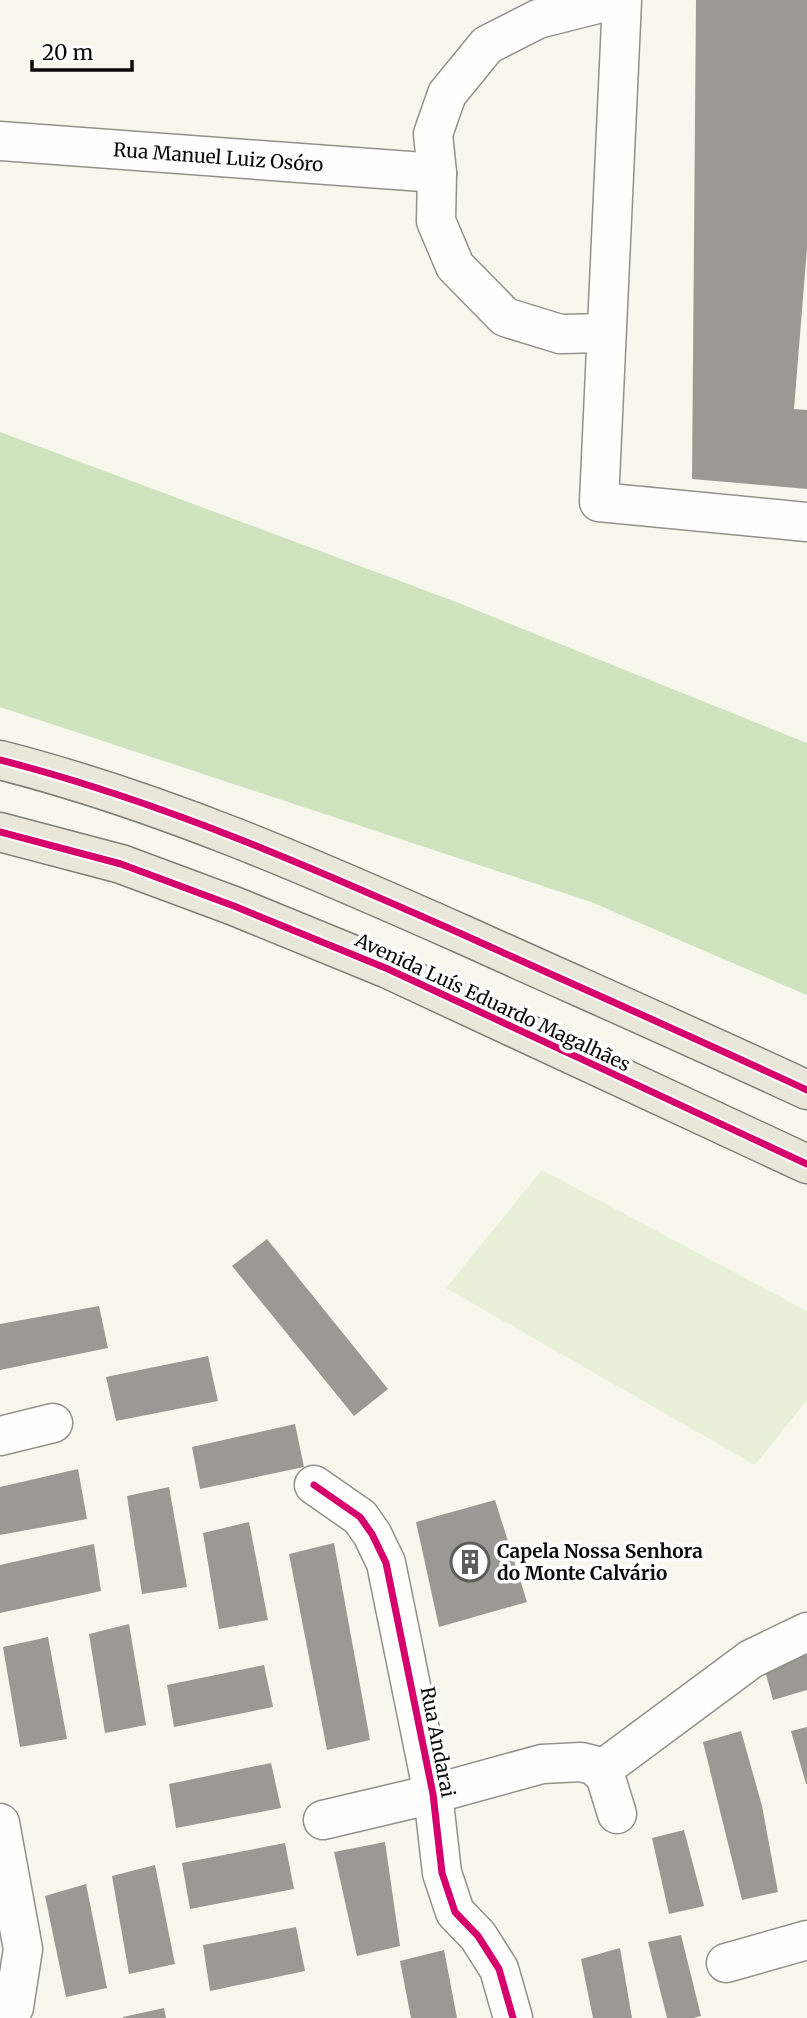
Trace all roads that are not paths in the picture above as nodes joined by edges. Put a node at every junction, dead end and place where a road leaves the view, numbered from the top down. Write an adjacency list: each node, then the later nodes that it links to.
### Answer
1 (613, 0): 4 (street)
2 (622, 0): 5 (street)
3 (0, 141): 4 (street, Rua Manuel Luiz Osóro)
4 (436, 173): 5 (street)
5 (606, 333): 6 (street)
6 (807, 522)
7 (0, 760): 9 (main road)
8 (0, 832): 10 (main road, Avenida Luís Eduardo Magalhães)
9 (807, 1090)
10 (807, 1164)
11 (52, 1423): 12 (street)
12 (0, 1436)
13 (314, 1485): 16 (street, Rua Andarai)
14 (807, 1632): 15 (street)
15 (600, 1771): 16 (street); 17 (street)
16 (433, 1794): 18 (street); 23 (street, Rua Andarai)
17 (617, 1814)
18 (323, 1820)
19 (0, 1823): 22 (street)
20 (807, 1940): 21 (street)
21 (726, 1963)
22 (9, 2018)
23 (513, 2018)

